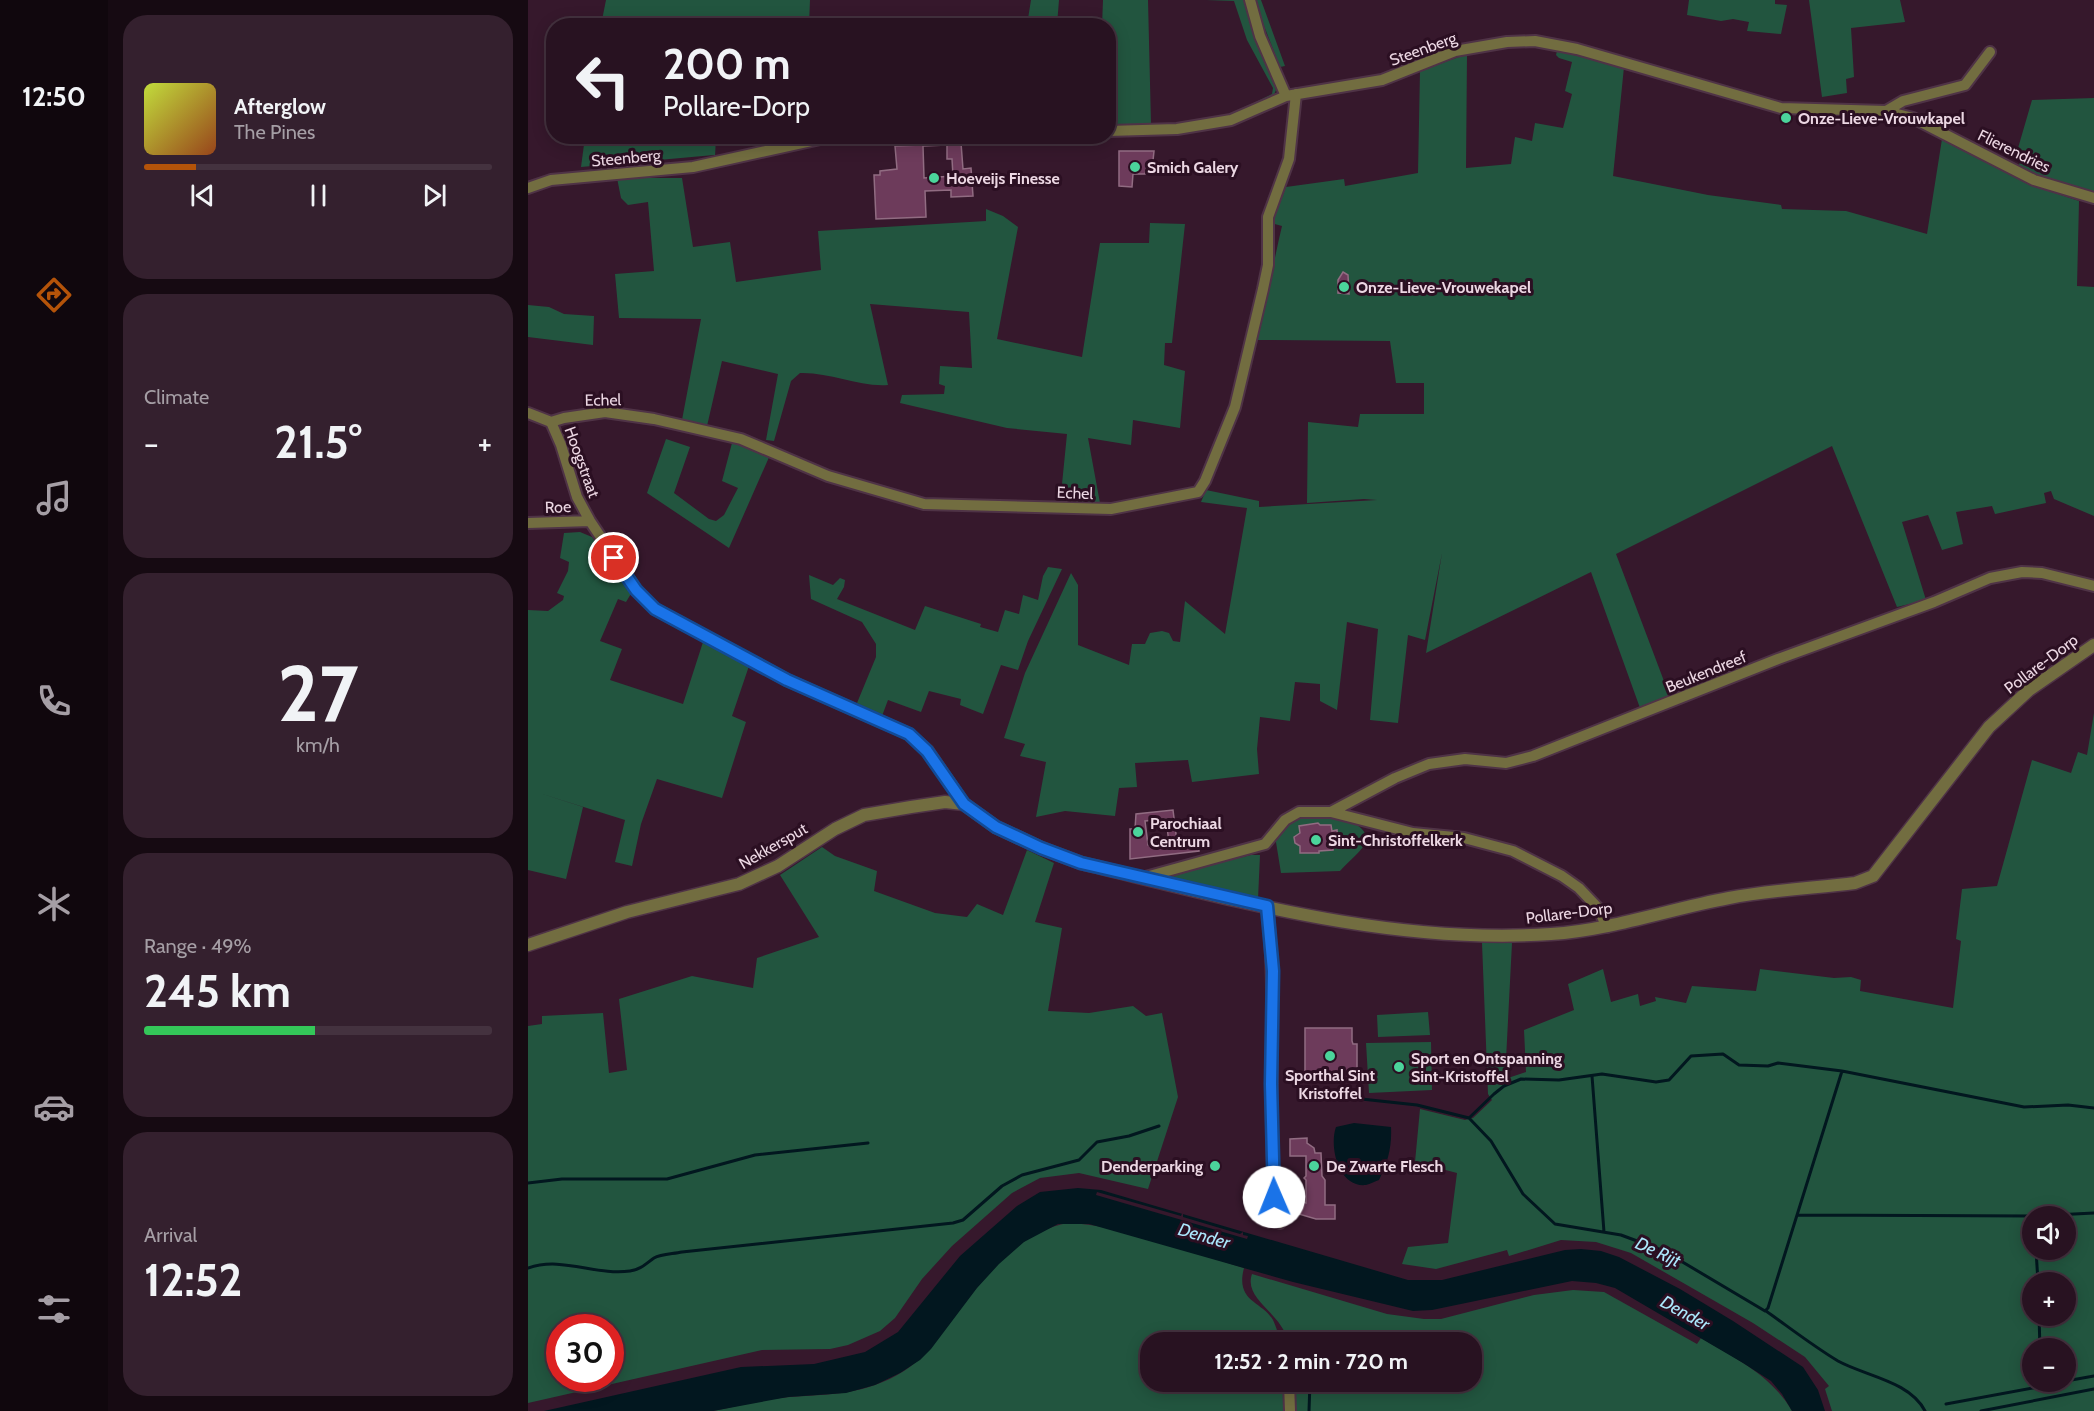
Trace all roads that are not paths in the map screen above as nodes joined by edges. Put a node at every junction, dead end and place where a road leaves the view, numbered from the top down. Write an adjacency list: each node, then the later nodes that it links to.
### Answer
1 (1250, 0): 3 (street)
2 (1990, 52): 5 (street)
3 (1291, 95): 4 (street, Steenberg); 6 (street, Steenberg); 11 (street, Echel)
4 (1781, 108): 5 (street, Flierendries)
5 (1886, 111): 9 (street, Flierendries)
6 (1116, 131)
7 (798, 144): 8 (street, Steenberg)
8 (528, 188)
9 (2094, 198)
10 (528, 413): 11 (street, Hoogstraat)
11 (551, 422): 12 (street, Hoogstraat)
12 (590, 521): 13 (street, Roe); 16 (street, Hoogstraat)
13 (528, 523)
14 (2094, 586): 17 (street, Beukendreef)
15 (2094, 645): 20 (street, Pollare-Dorp)
16 (964, 804): 18 (street, Pollare-Dorp); 21 (street, Nekkersput)
17 (1331, 812): 18 (street); 20 (street)
18 (1142, 878): 19 (street, Pollare-Dorp)
19 (1267, 906): 20 (street, Pollare-Dorp); 22 (street)
20 (1607, 927)
21 (528, 945)
22 (1280, 1223)
23 (1289, 1392): 24 (street)
24 (1290, 1411)

